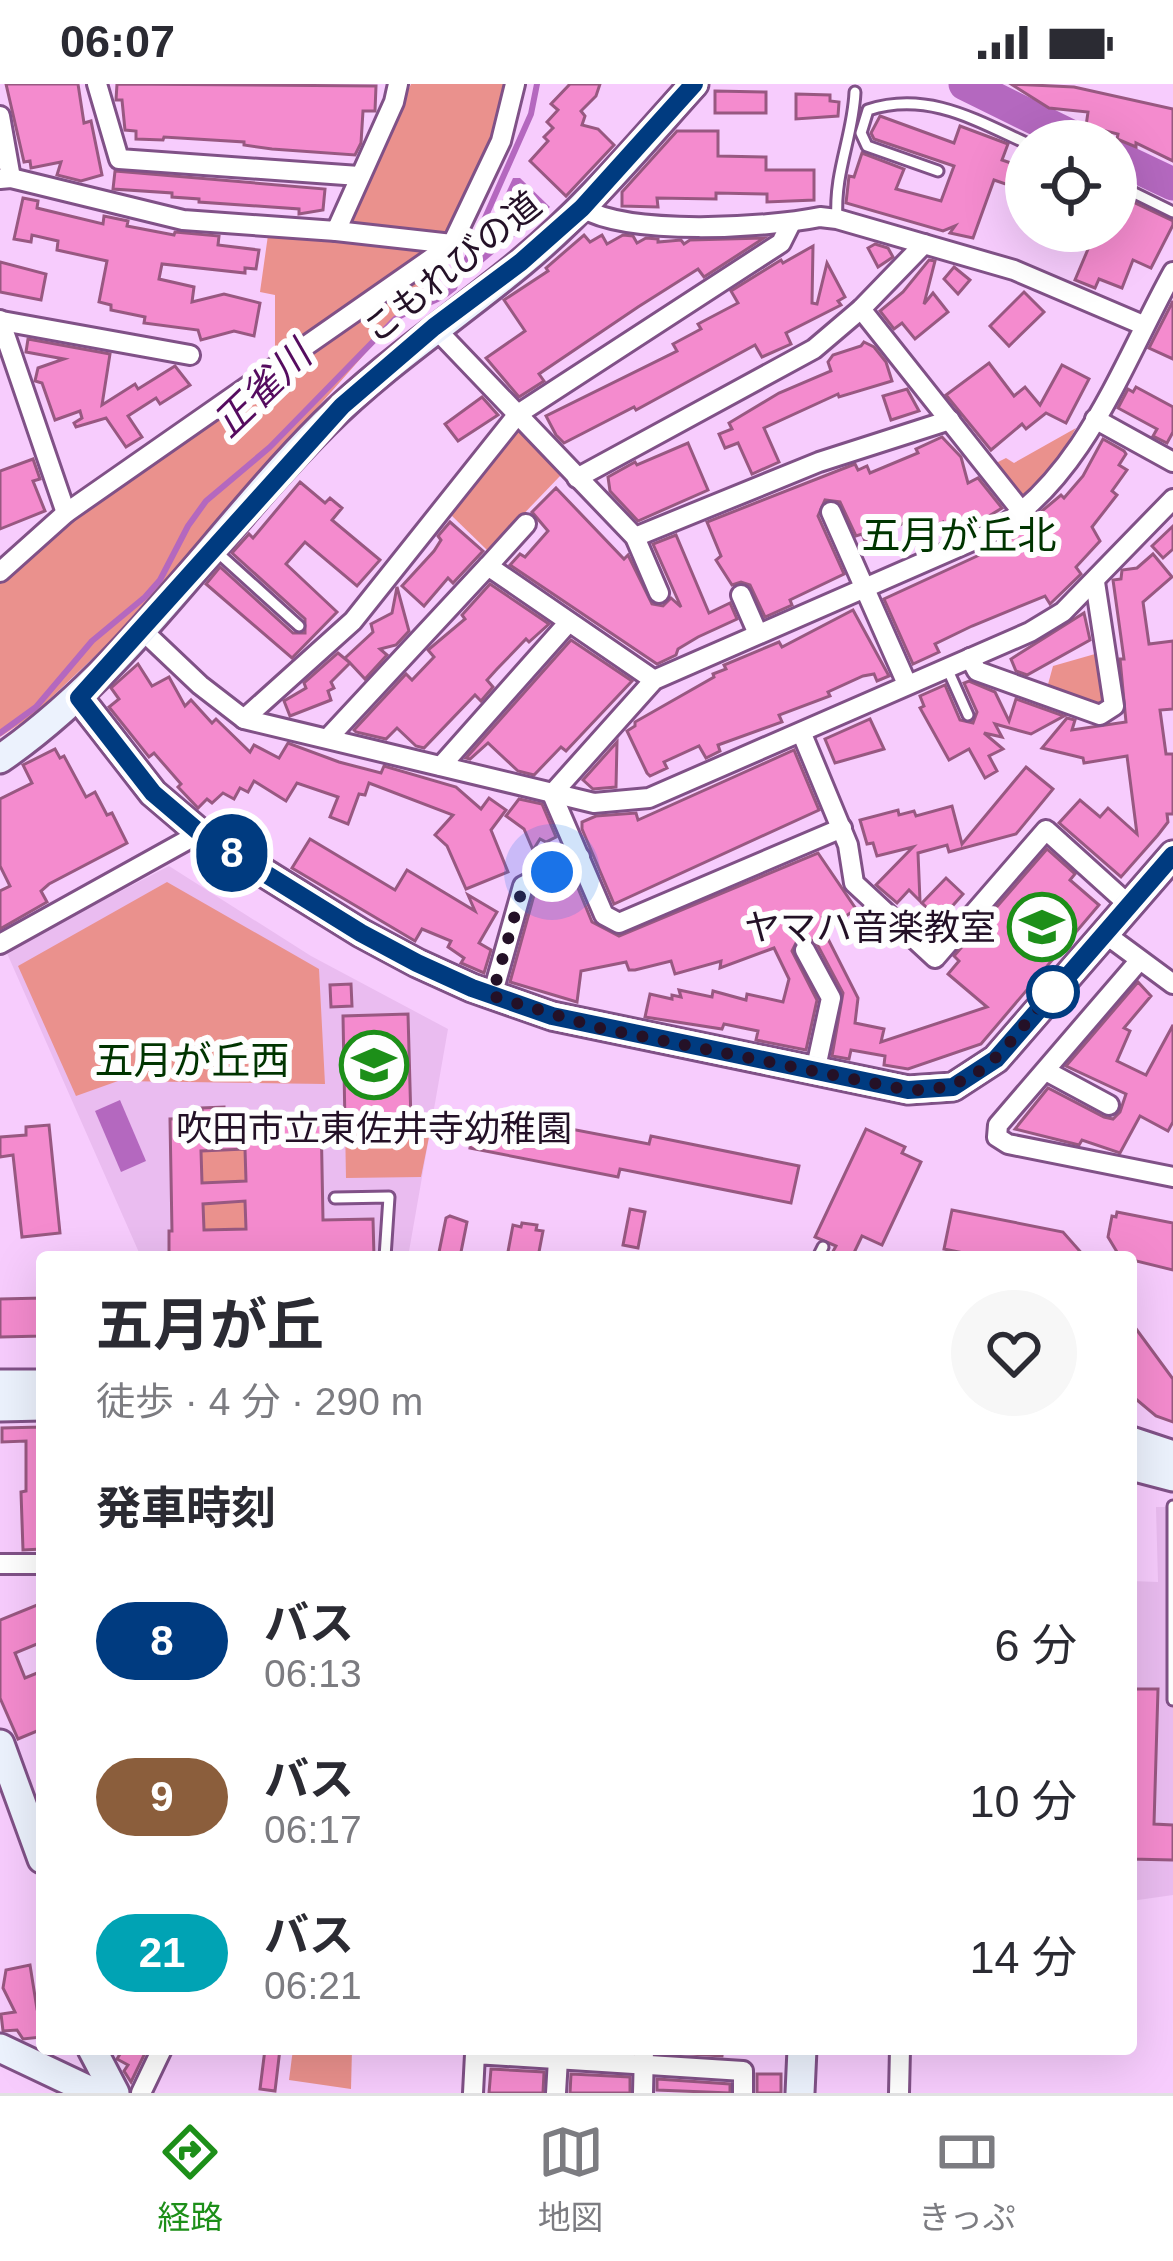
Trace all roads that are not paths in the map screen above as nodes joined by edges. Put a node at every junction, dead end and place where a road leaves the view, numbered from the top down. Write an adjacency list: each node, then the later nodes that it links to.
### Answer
1 (97, 84): 9 (street)
2 (398, 84): 9 (street)
3 (515, 84): 17 (street)
4 (694, 84): 12 (street, こもれびの道)
5 (855, 92): 14 (lane)
6 (0, 116): 10 (street)
7 (1005, 134): 8 (lane)
8 (938, 171)
9 (358, 176): 16 (street)
10 (6, 178): 16 (street)
11 (1137, 194): 13 (lane)
12 (582, 208): 15 (street); 23 (street, こもれびの道)
13 (1173, 212)
14 (837, 219): 15 (street); 18 (street)
15 (791, 223): 25 (street)
16 (336, 231): 17 (street)
17 (452, 244): 32 (street)
18 (925, 244): 20 (street); 22 (street)
19 (1173, 272): 22 (street)
20 (861, 309): 27 (street); 29 (street)
21 (1, 320): 24 (street); 32 (street)
22 (1143, 326): 26 (street)
23 (434, 327): 25 (street); 36 (street, こもれびの道)
24 (190, 355)
25 (518, 414): 29 (street); 53 (street)
26 (1095, 418): 28 (street); 33 (street)
27 (950, 420): 33 (street); 35 (street)
28 (1173, 462)
29 (577, 478): 35 (street)
30 (1173, 499): 39 (street)
31 (831, 512): 40 (street)
32 (65, 513): 38 (street)
33 (1023, 514): 40 (street)
34 (526, 524): 37 (street)
35 (635, 537): 41 (street)
36 (213, 548): 44 (lane); 45 (street, こもれびの道)
37 (488, 566): 43 (street); 55 (street)
38 (0, 572)
39 (1095, 582): 47 (street); 47 (street)
40 (864, 587): 46 (street); 50 (street)
41 (659, 592)
42 (741, 596): 46 (street)
43 (568, 622): 49 (street); 57 (street)
44 (299, 626)
45 (142, 630): 51 (street, こもれびの道); 53 (street)
46 (758, 634): 49 (street)
47 (970, 658): 48 (street)
48 (947, 668): 50 (street); 52 (lane)
49 (654, 680): 58 (street)
50 (907, 684): 54 (street)
51 (79, 698): 56 (street, こもれびの道); 60 (street)
52 (968, 715)
53 (244, 718): 55 (street)
54 (802, 734): 58 (street); 59 (street)
55 (329, 737): 57 (street)
56 (0, 759)
57 (441, 766): 58 (street)
58 (552, 794): 62 (street)
59 (842, 828): 62 (street); 63 (street)
60 (200, 833): 65 (street); 69 (street)
61 (1173, 854): 63 (street)
62 (580, 857): 69 (street)
63 (1129, 905): 64 (street)
64 (1104, 933): 67 (street); 71 (street)
65 (0, 944)
66 (805, 950): 71 (street)
67 (1139, 961): 68 (street); 70 (street)
68 (1173, 984)
69 (492, 996): 71 (street)
70 (1046, 1071): 72 (street); 73 (street)
71 (815, 1072)
72 (1109, 1105)
73 (1173, 1177)
74 (335, 1198): 75 (lane)
75 (385, 1251)
76 (0, 1384): 77 (street)
77 (36, 1384)
78 (36, 1406): 79 (street)
79 (0, 1407)
80 (1137, 1443): 81 (street)
81 (1173, 1455)
82 (1137, 1468): 83 (street)
83 (1173, 1478)
84 (1173, 1506): 87 (lane)
85 (0, 1564): 86 (street)
86 (36, 1564)
87 (1173, 1700)
88 (3, 1759): 89 (street)
89 (36, 1818)
90 (0, 2048): 99 (street)
91 (95, 2055): 100 (street)
92 (159, 2055): 101 (street)
93 (475, 2055): 102 (street)
94 (525, 2055): 98 (street)
95 (802, 2055): 106 (street)
96 (900, 2055): 107 (street)
97 (644, 2057): 98 (street); 104 (street); 105 (street)
98 (558, 2059): 103 (street)
99 (95, 2093)
100 (116, 2093)
101 (141, 2093)
102 (473, 2093)
103 (556, 2093)
104 (643, 2093)
105 (742, 2093)
106 (800, 2093)
107 (899, 2093)

